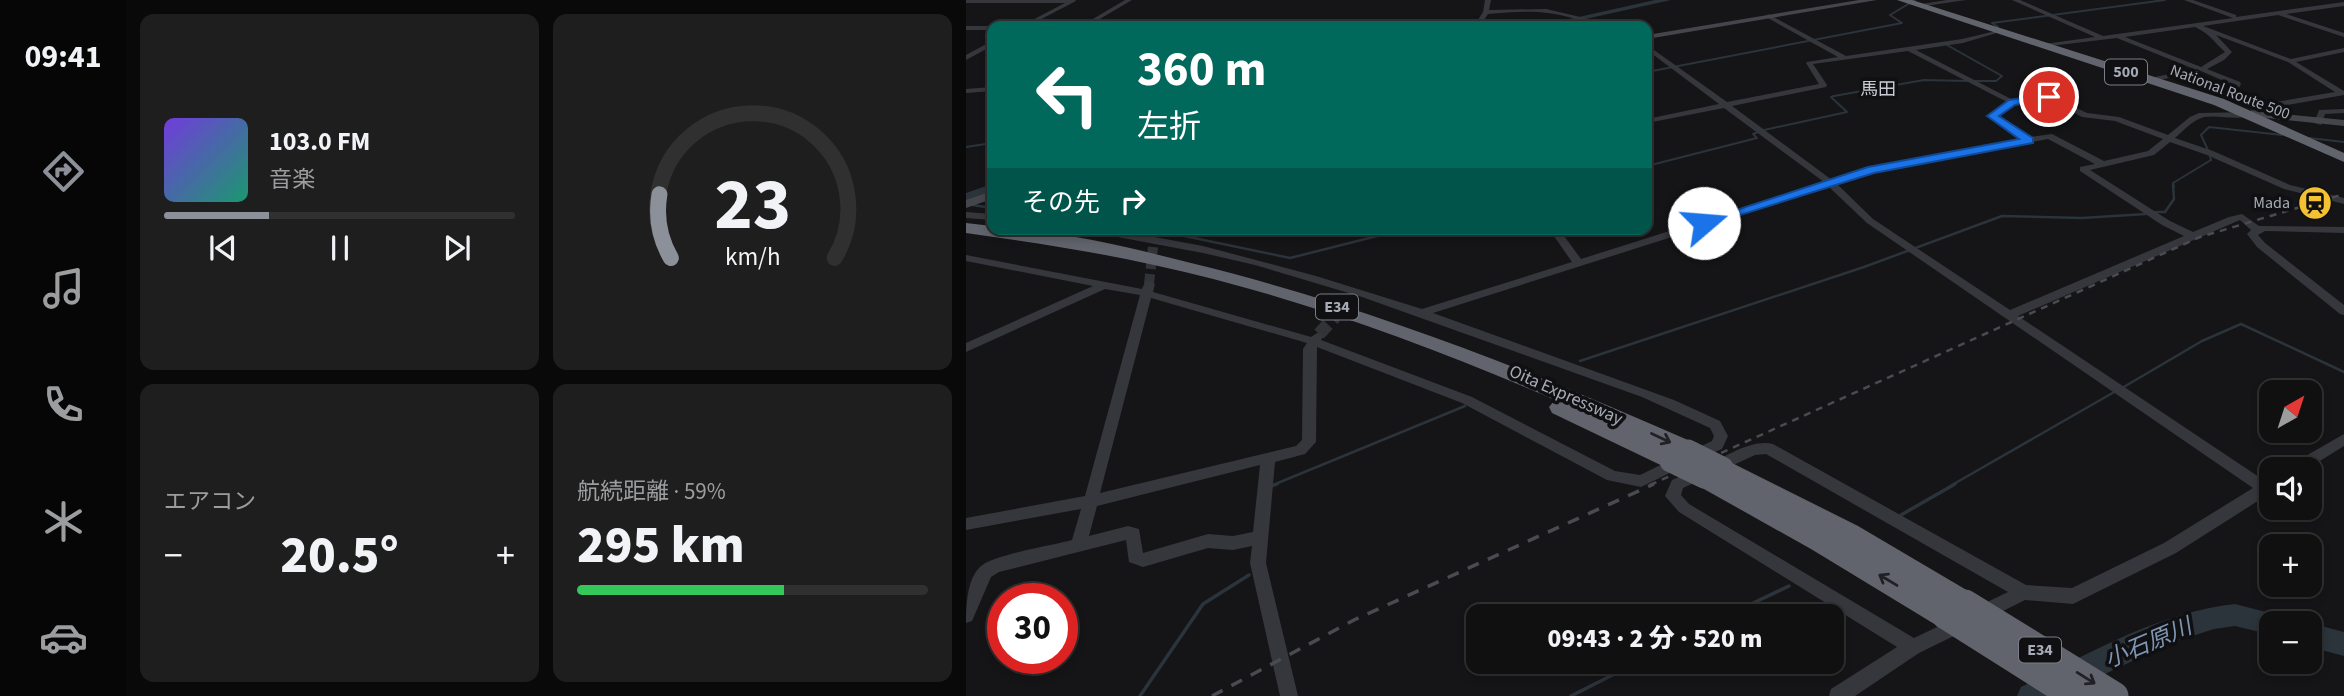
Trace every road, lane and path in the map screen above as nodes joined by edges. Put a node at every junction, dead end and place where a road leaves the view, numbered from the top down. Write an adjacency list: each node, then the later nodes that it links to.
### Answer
1 (1074, 0): 9 (street); 16 (street)
2 (1129, 0): 17 (street)
3 (1488, 0): 12 (street)
4 (1873, 0): 14 (main road)
5 (1902, 0): 11 (highway, National Route 500 / 500)
6 (1963, 0): 11 (street)
7 (2015, 0): 28 (street)
8 (2187, 0): 15 (street)
9 (966, 1)
10 (2344, 4): 13 (street)
11 (1918, 5): 24 (highway, National Route 500 / 500)
12 (1486, 12): 18 (street); 19 (street)
13 (2277, 13): 15 (street); 26 (street)
14 (1768, 16): 27 (main road); 35 (street)
15 (2241, 18): 20 (street)
16 (1034, 21)
17 (1093, 21)
18 (1480, 21)
19 (1605, 21)
20 (2194, 24): 23 (street); 25 (street)
21 (966, 28): 22 (street)
22 (987, 28)
23 (2211, 30): 36 (street); 37 (street)
24 (1998, 31): 30 (highway, National Route 500 / 500); 31 (street)
25 (2116, 35): 28 (street); 37 (street)
26 (2344, 35)
27 (1652, 36)
28 (2102, 38): 30 (street)
29 (987, 46): 34 (street)
30 (2044, 46): 38 (highway, National Route 500 / 500)
31 (1908, 48): 35 (street); 42 (street)
32 (2344, 50): 36 (street)
33 (1652, 51): 43 (street)
34 (966, 58)
35 (1845, 58): 43 (street)
36 (2290, 61): 41 (street)
37 (2200, 68): 38 (street); 44 (street)
38 (2153, 80): 44 (highway, National Route 500 / 500)
39 (987, 89): 40 (street)
40 (966, 91)
41 (2343, 93): 44 (street)
42 (2012, 102): 49 (street); 50 (street)
43 (1726, 105): 46 (street); 53 (street)
44 (2255, 111): 47 (main road); 49 (street); 51 (highway, National Route 500 / 500)
45 (2344, 111): 47 (street)
46 (1652, 120)
47 (2318, 122): 48 (main road)
48 (2344, 123)
49 (2171, 139): 52 (street); 55 (street)
50 (2029, 140): 52 (street); 53 (street)
51 (2344, 158)
52 (2102, 164): 63 (street)
53 (1829, 182): 70 (street); 77 (street)
54 (987, 197): 56 (main road)
55 (2344, 201)
56 (966, 204)
57 (966, 215): 58 (street)
58 (987, 217)
59 (966, 228): 62 (highway, Oita Expressway / E34, one-way to 62)
60 (2256, 229): 61 (street); 63 (street); 75 (street)
61 (2344, 230)
62 (987, 231)
63 (2190, 234): 77 (street)
64 (1010, 235): 81 (highway, Oita Expressway / E34, one-way to 81)
65 (1129, 235): 68 (street)
66 (1558, 235): 70 (street)
67 (966, 236): 81 (highway, Oita Expressway / E34)
68 (1154, 239): 73 (street)
69 (966, 258): 71 (street)
70 (1579, 264): 76 (street)
71 (1102, 286): 72 (street); 79 (street)
72 (1147, 288): 78 (street); 86 (street)
73 (1361, 292): 74 (street); 76 (street)
74 (1348, 302)
75 (2344, 311)
76 (1422, 313): 78 (street)
77 (2012, 314): 84 (street)
78 (1316, 337): 83 (street)
79 (966, 348)
80 (2344, 439): 82 (street)
81 (1680, 456): 91 (highway, Oita Expressway / E34, bridge)
82 (2315, 457)
83 (1268, 459): 86 (street); 88 (street)
84 (2259, 480)
85 (2259, 492): 90 (street)
86 (1093, 501): 87 (street); 89 (street)
87 (966, 524)
88 (1262, 537): 89 (street); 94 (street)
89 (1079, 545): 92 (street)
90 (2024, 592): 93 (street); 93 (street)
91 (1956, 609): 96 (highway, Oita Expressway / E34, bridge); 97 (highway, Oita Expressway / E34, one-way to 97, bridge)
92 (966, 615)
93 (1913, 647): 95 (street)
94 (1289, 696)
95 (1838, 696)
96 (2074, 696)
97 (2114, 696)

